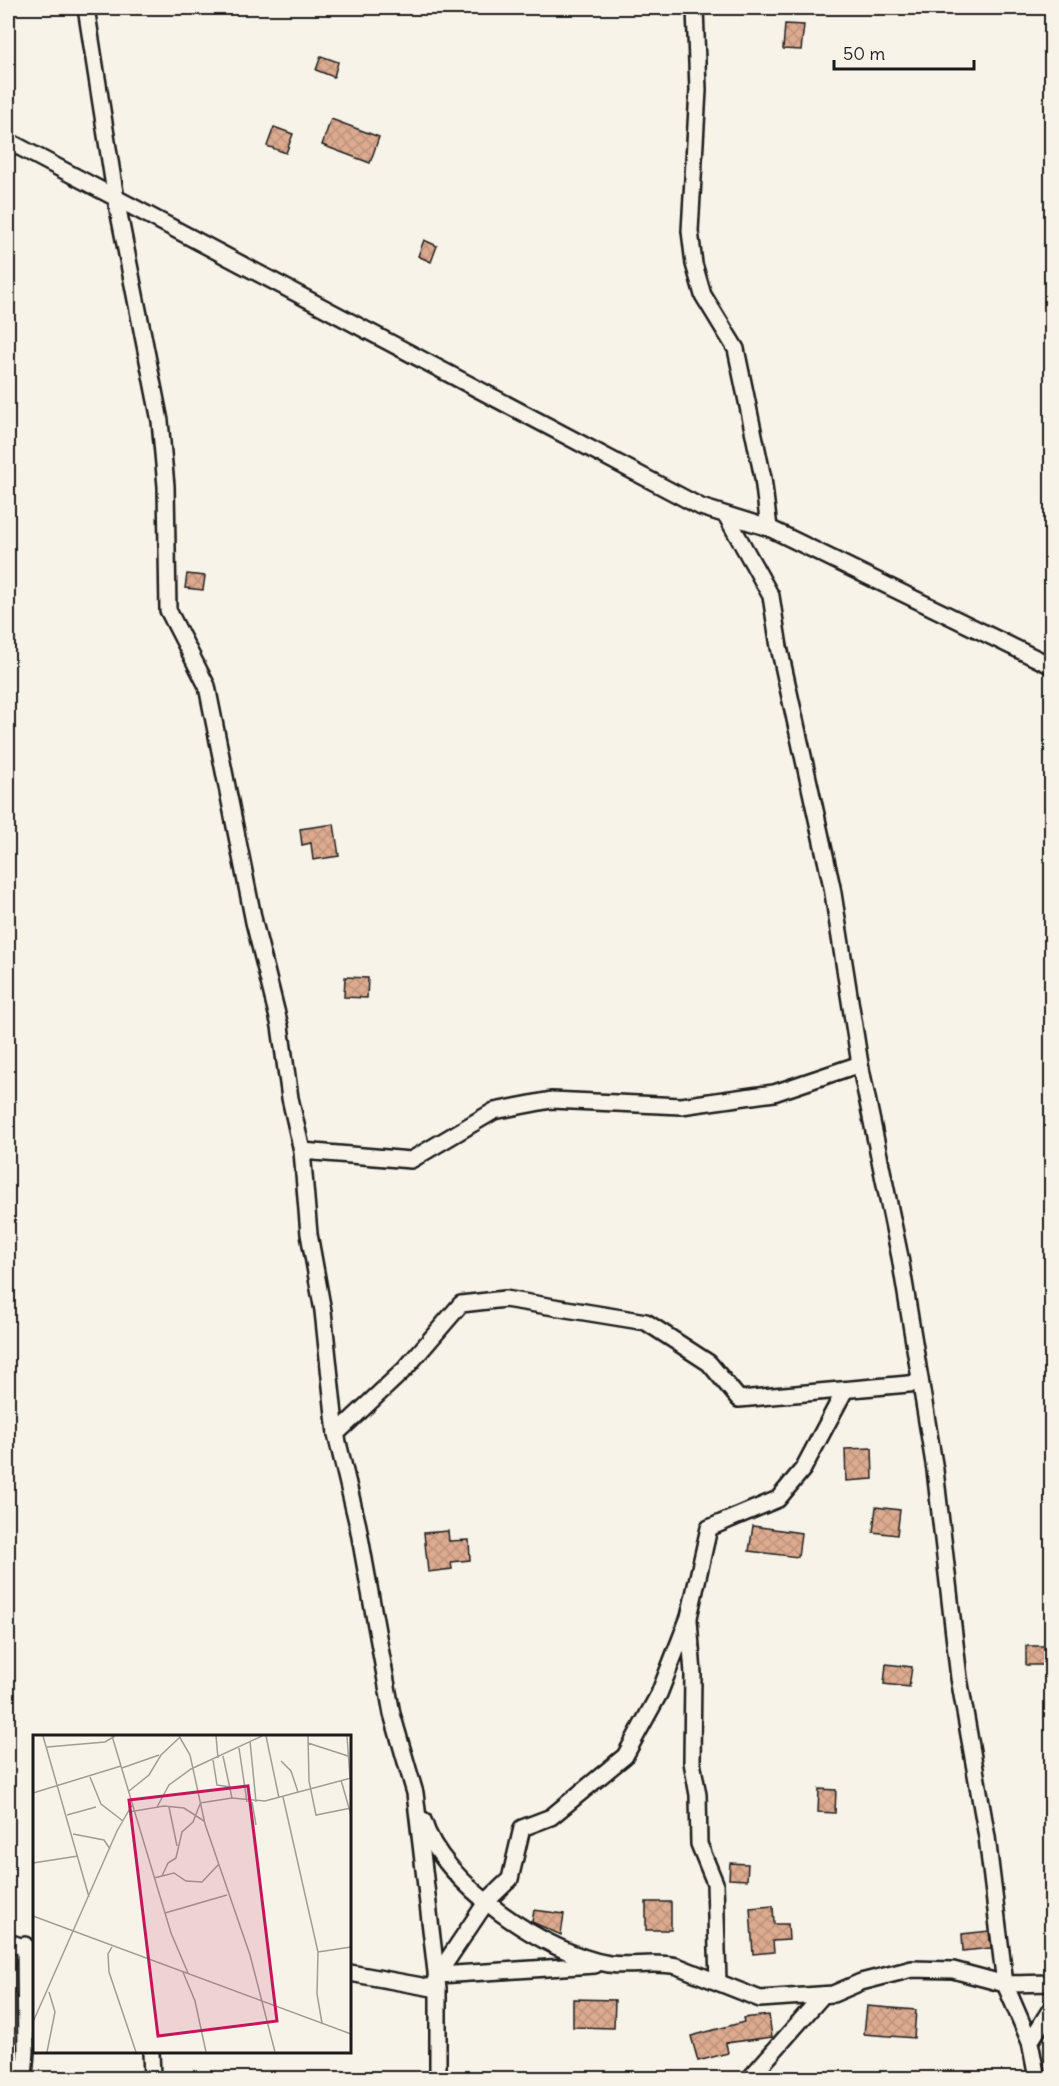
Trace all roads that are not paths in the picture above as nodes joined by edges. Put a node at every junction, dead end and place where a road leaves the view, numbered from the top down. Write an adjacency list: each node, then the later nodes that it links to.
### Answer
1 (86, 8): 4 (street)
2 (695, 8): 6 (street)
3 (8, 141): 4 (street)
4 (116, 199): 5 (street); 9 (street)
5 (727, 517): 6 (street); 8 (street)
6 (769, 528): 7 (street)
7 (1052, 666)
8 (860, 1064): 9 (street); 10 (street)
9 (302, 1151): 12 (street)
10 (920, 1383): 11 (street); 23 (street)
11 (845, 1390): 12 (street); 13 (street)
12 (336, 1434): 14 (street)
13 (689, 1617): 15 (street); 21 (street)
14 (418, 1813): 15 (street); 20 (street)
15 (487, 1901): 18 (street); 20 (street)
16 (8, 1942): 17 (street)
17 (30, 1948): 28 (street)
18 (609, 1964): 20 (street); 21 (street)
19 (351, 1973): 20 (street)
20 (438, 1980): 30 (street)
21 (718, 1982): 24 (street)
22 (1052, 1983): 23 (street)
23 (1005, 1984): 24 (street); 26 (street)
24 (823, 1995): 31 (street)
25 (1052, 2007): 26 (street)
26 (1030, 2042): 32 (street)
27 (151, 2053): 29 (street)
28 (24, 2079)
29 (152, 2079)
30 (438, 2079)
31 (750, 2079)
32 (1037, 2079)

